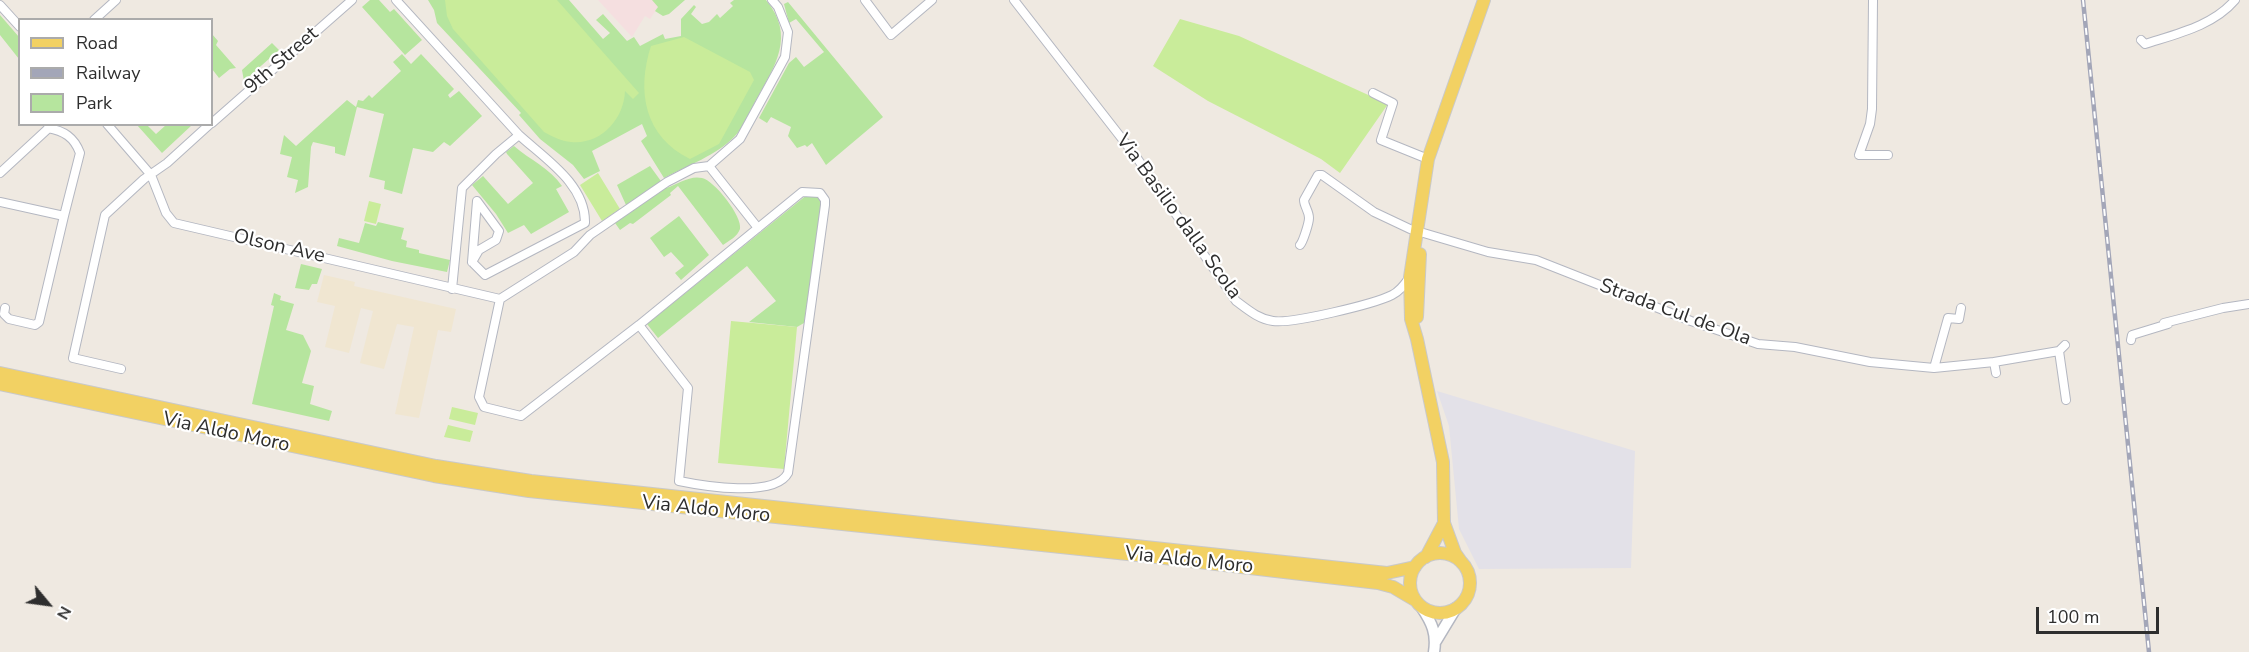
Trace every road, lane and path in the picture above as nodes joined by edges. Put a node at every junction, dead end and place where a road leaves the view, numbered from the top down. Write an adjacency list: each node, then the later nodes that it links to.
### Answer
1 (116, 0): 13 (street)
2 (352, 0): 17 (street, 9th Street)
3 (396, 0): 21 (street)
4 (772, 0): 24 (street)
5 (865, 0): 6 (street)
6 (932, 0)
7 (1027, 0): 11 (street, Via Basilio dalla Scola)
8 (1485, 0): 23 (main road)
9 (1873, 0): 22 (street)
10 (2235, 0): 15 (street)
11 (1017, 3): 37 (street, Via Basilio dalla Scola)
12 (0, 5): 14 (street)
13 (96, 18)
14 (18, 25)
15 (2141, 40)
16 (1373, 93): 23 (street)
17 (213, 122)
18 (50, 126): 25 (street); 28 (street)
19 (109, 126): 26 (street, Olson Ave)
20 (209, 126): 26 (street, 9th Street)
21 (519, 135): 29 (street); 36 (street)
22 (1888, 155)
23 (1428, 159): 31 (main road)
24 (709, 166): 30 (street); 32 (street)
25 (0, 172)
26 (151, 175): 36 (street, Olson Ave); 49 (street, 9th Street)
27 (0, 202): 28 (street)
28 (64, 216): 41 (street)
29 (585, 223): 32 (street); 34 (street)
30 (758, 228): 44 (street); 44 (street)
31 (1418, 232): 33 (street, Strada Cul de Ola); 35 (main road); 43 (main road); 48 (street, Strada Cul de Ola)
32 (590, 234): 38 (street)
33 (1300, 245)
34 (472, 262): 34 (street)
35 (1407, 286): 37 (street, Via Basilio dalla Scola); 40 (main road); 43 (street)
36 (452, 289): 38 (street, Olson Ave)
37 (1390, 296): 40 (street)
38 (501, 299): 44 (street)
39 (2249, 304): 46 (street)
40 (1409, 305): 45 (main road)
41 (5, 308)
42 (1961, 308): 48 (street)
43 (1417, 316): 45 (main road)
44 (639, 325)
45 (1417, 339): 54 (main road)
46 (2131, 340)
47 (1994, 362): 48 (street, Strada Cul de Ola); 51 (street); 53 (street, Strada Cul de Ola)
48 (1934, 368)
49 (122, 369)
50 (0, 373): 57 (main road, Via Aldo Moro)
51 (1996, 373)
52 (0, 384): 58 (main road, Via Aldo Moro)
53 (2066, 400)
54 (1444, 523): 55 (main road); 56 (main road)
55 (1426, 557): 56 (main road); 57 (main road)
56 (1462, 562): 59 (main road)
57 (1415, 567): 58 (main road)
58 (1419, 604): 59 (main road); 60 (street)
59 (1456, 608): 60 (street)
60 (1435, 647)

